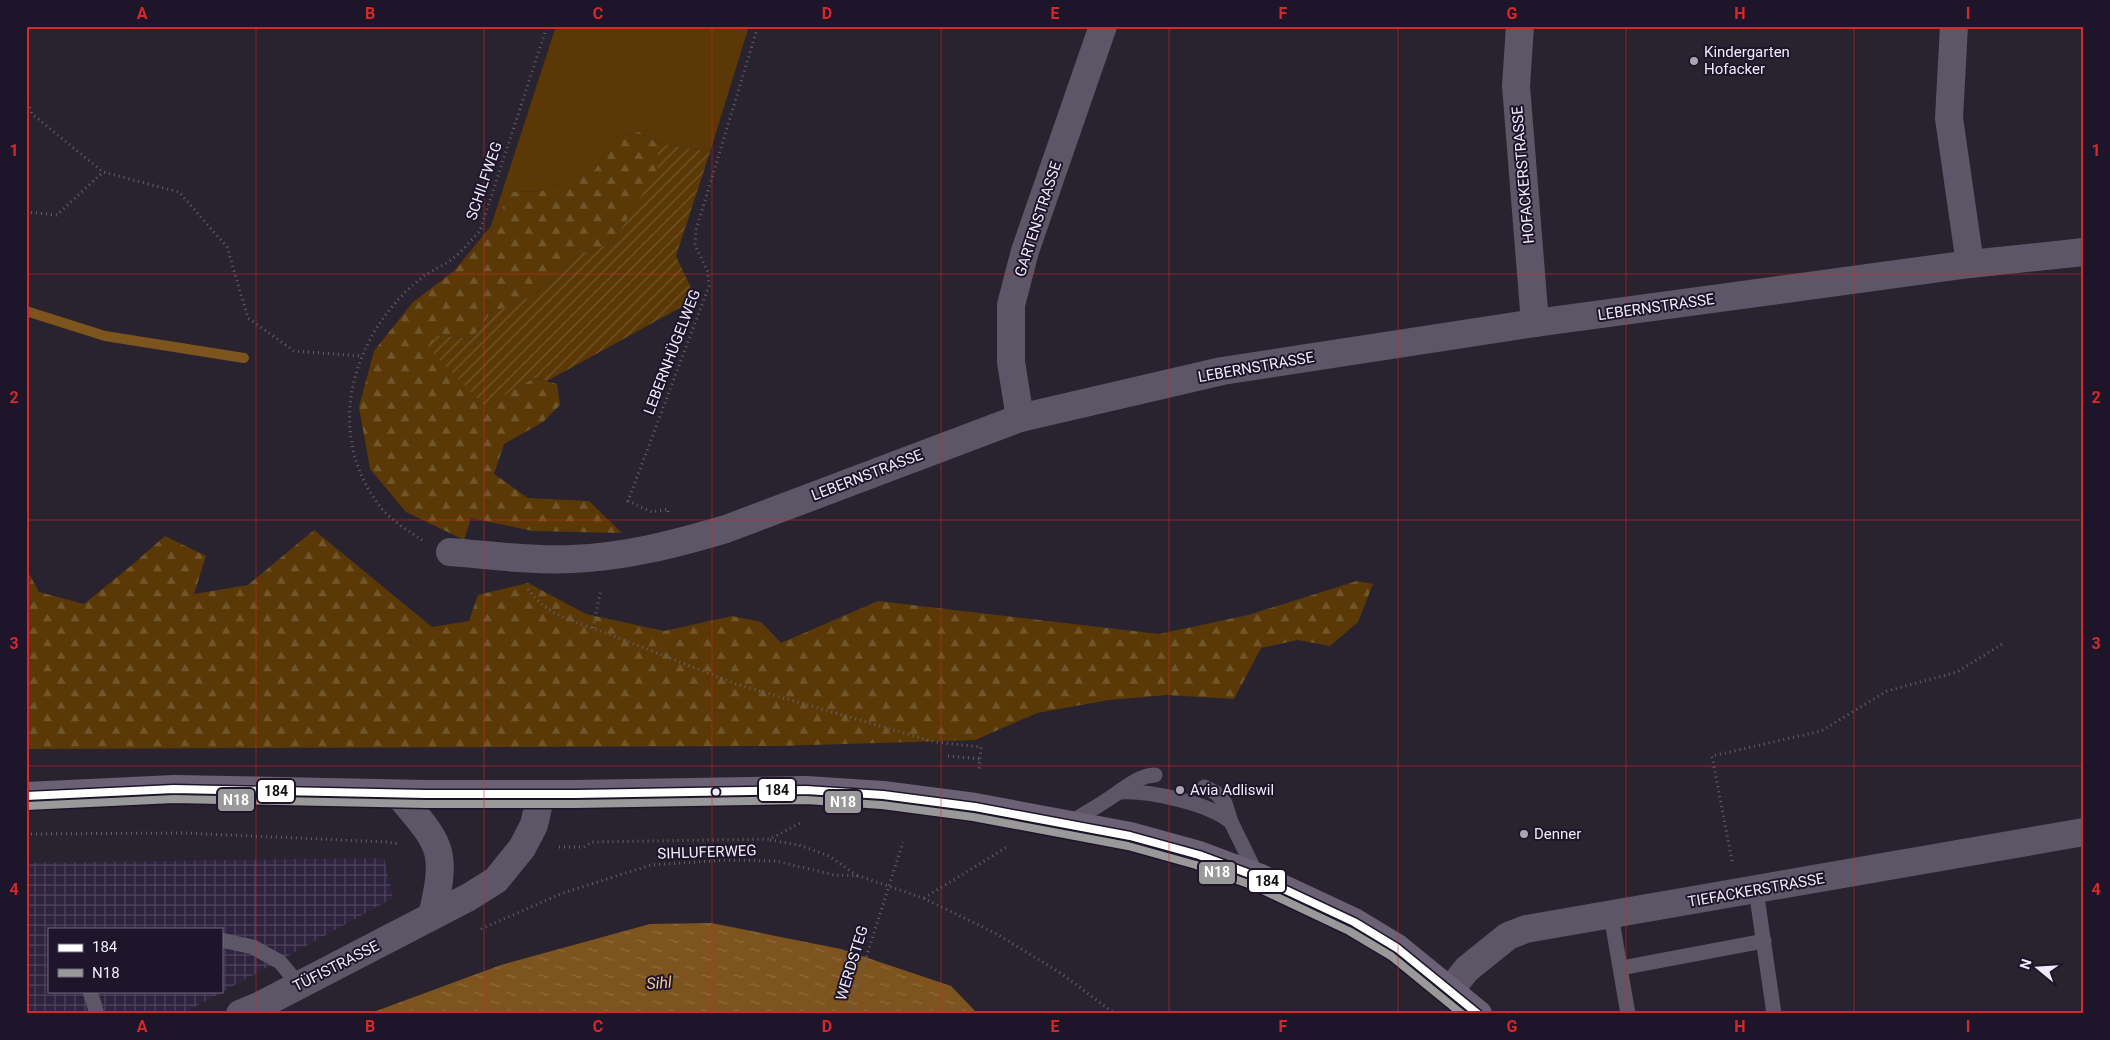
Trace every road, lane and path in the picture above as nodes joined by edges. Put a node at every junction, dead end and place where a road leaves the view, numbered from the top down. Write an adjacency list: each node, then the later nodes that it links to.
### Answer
1 (547, 26): 12 (path, SCHILFWEG)
2 (758, 26): 14 (path, LEBERNHÜGELWEG)
3 (1103, 26): 13 (street, GARTENSTRASSE)
4 (1520, 26): 11 (street, HOFACKERSTRASSE)
5 (1954, 26): 10 (street)
6 (26, 98): 7 (path)
7 (102, 172): 8 (path); 12 (path)
8 (26, 212)
9 (2084, 252): 10 (street, LEBERNSTRASSE)
10 (1970, 264): 11 (street, LEBERNSTRASSE)
11 (1535, 323): 13 (street, LEBERNSTRASSE)
12 (361, 356): 15 (path, SCHILFWEG)
13 (1020, 418): 16 (street, LEBERNSTRASSE)
14 (668, 510)
15 (450, 552): 16 (street, LEBERNSTRASSE)
16 (519, 557): 18 (path)
17 (603, 581): 18 (path)
18 (593, 628): 21 (path)
19 (2004, 642): 39 (path)
20 (948, 756): 21 (path)
21 (980, 759): 22 (path)
22 (979, 771)
23 (1155, 775): 25 (lane)
24 (1204, 787): 29 (lane)
25 (1119, 792): 29 (lane); 30 (lane)
26 (398, 794): 27 (main road); 28 (main road); 46 (street)
27 (541, 794): 30 (main road); 46 (street, TÜFISTRASSE)
28 (26, 796)
29 (1231, 822): 41 (lane)
30 (1070, 823): 41 (main road)
31 (788, 830): 34 (path)
32 (2084, 832): 43 (street, TIEFACKERSTRASSE)
33 (26, 834): 36 (path)
34 (770, 840): 37 (path); 40 (path)
35 (903, 842): 42 (path, WERDSTEG)
36 (399, 844)
37 (584, 846)
38 (1007, 847): 44 (path)
39 (1733, 869)
40 (859, 876): 42 (path, SIHLUFERWEG); 47 (path, SIHLUFERWEG)
41 (1258, 877): 52 (main road)
42 (889, 886): 44 (path, SIHLUFERWEG); 56 (path, WERDSTEG)
43 (1756, 890): 45 (street, TIEFACKERSTRASSE); 49 (lane)
44 (923, 898): 57 (path, SIHLUFERWEG)
45 (1612, 915): 50 (lane); 52 (street, TIEFACKERSTRASSE)
46 (432, 916): 51 (street, TÜFISTRASSE)
47 (477, 931)
48 (222, 940): 51 (lane)
49 (1764, 941): 50 (lane); 60 (lane)
50 (1621, 968): 59 (lane)
51 (299, 985): 54 (street, TÜFISTRASSE)
52 (1450, 990): 58 (main road)
53 (90, 992): 55 (lane)
54 (254, 1011)
55 (97, 1014)
56 (848, 1014)
57 (1114, 1014)
58 (1478, 1014)
59 (1628, 1014)
60 (1774, 1014)

